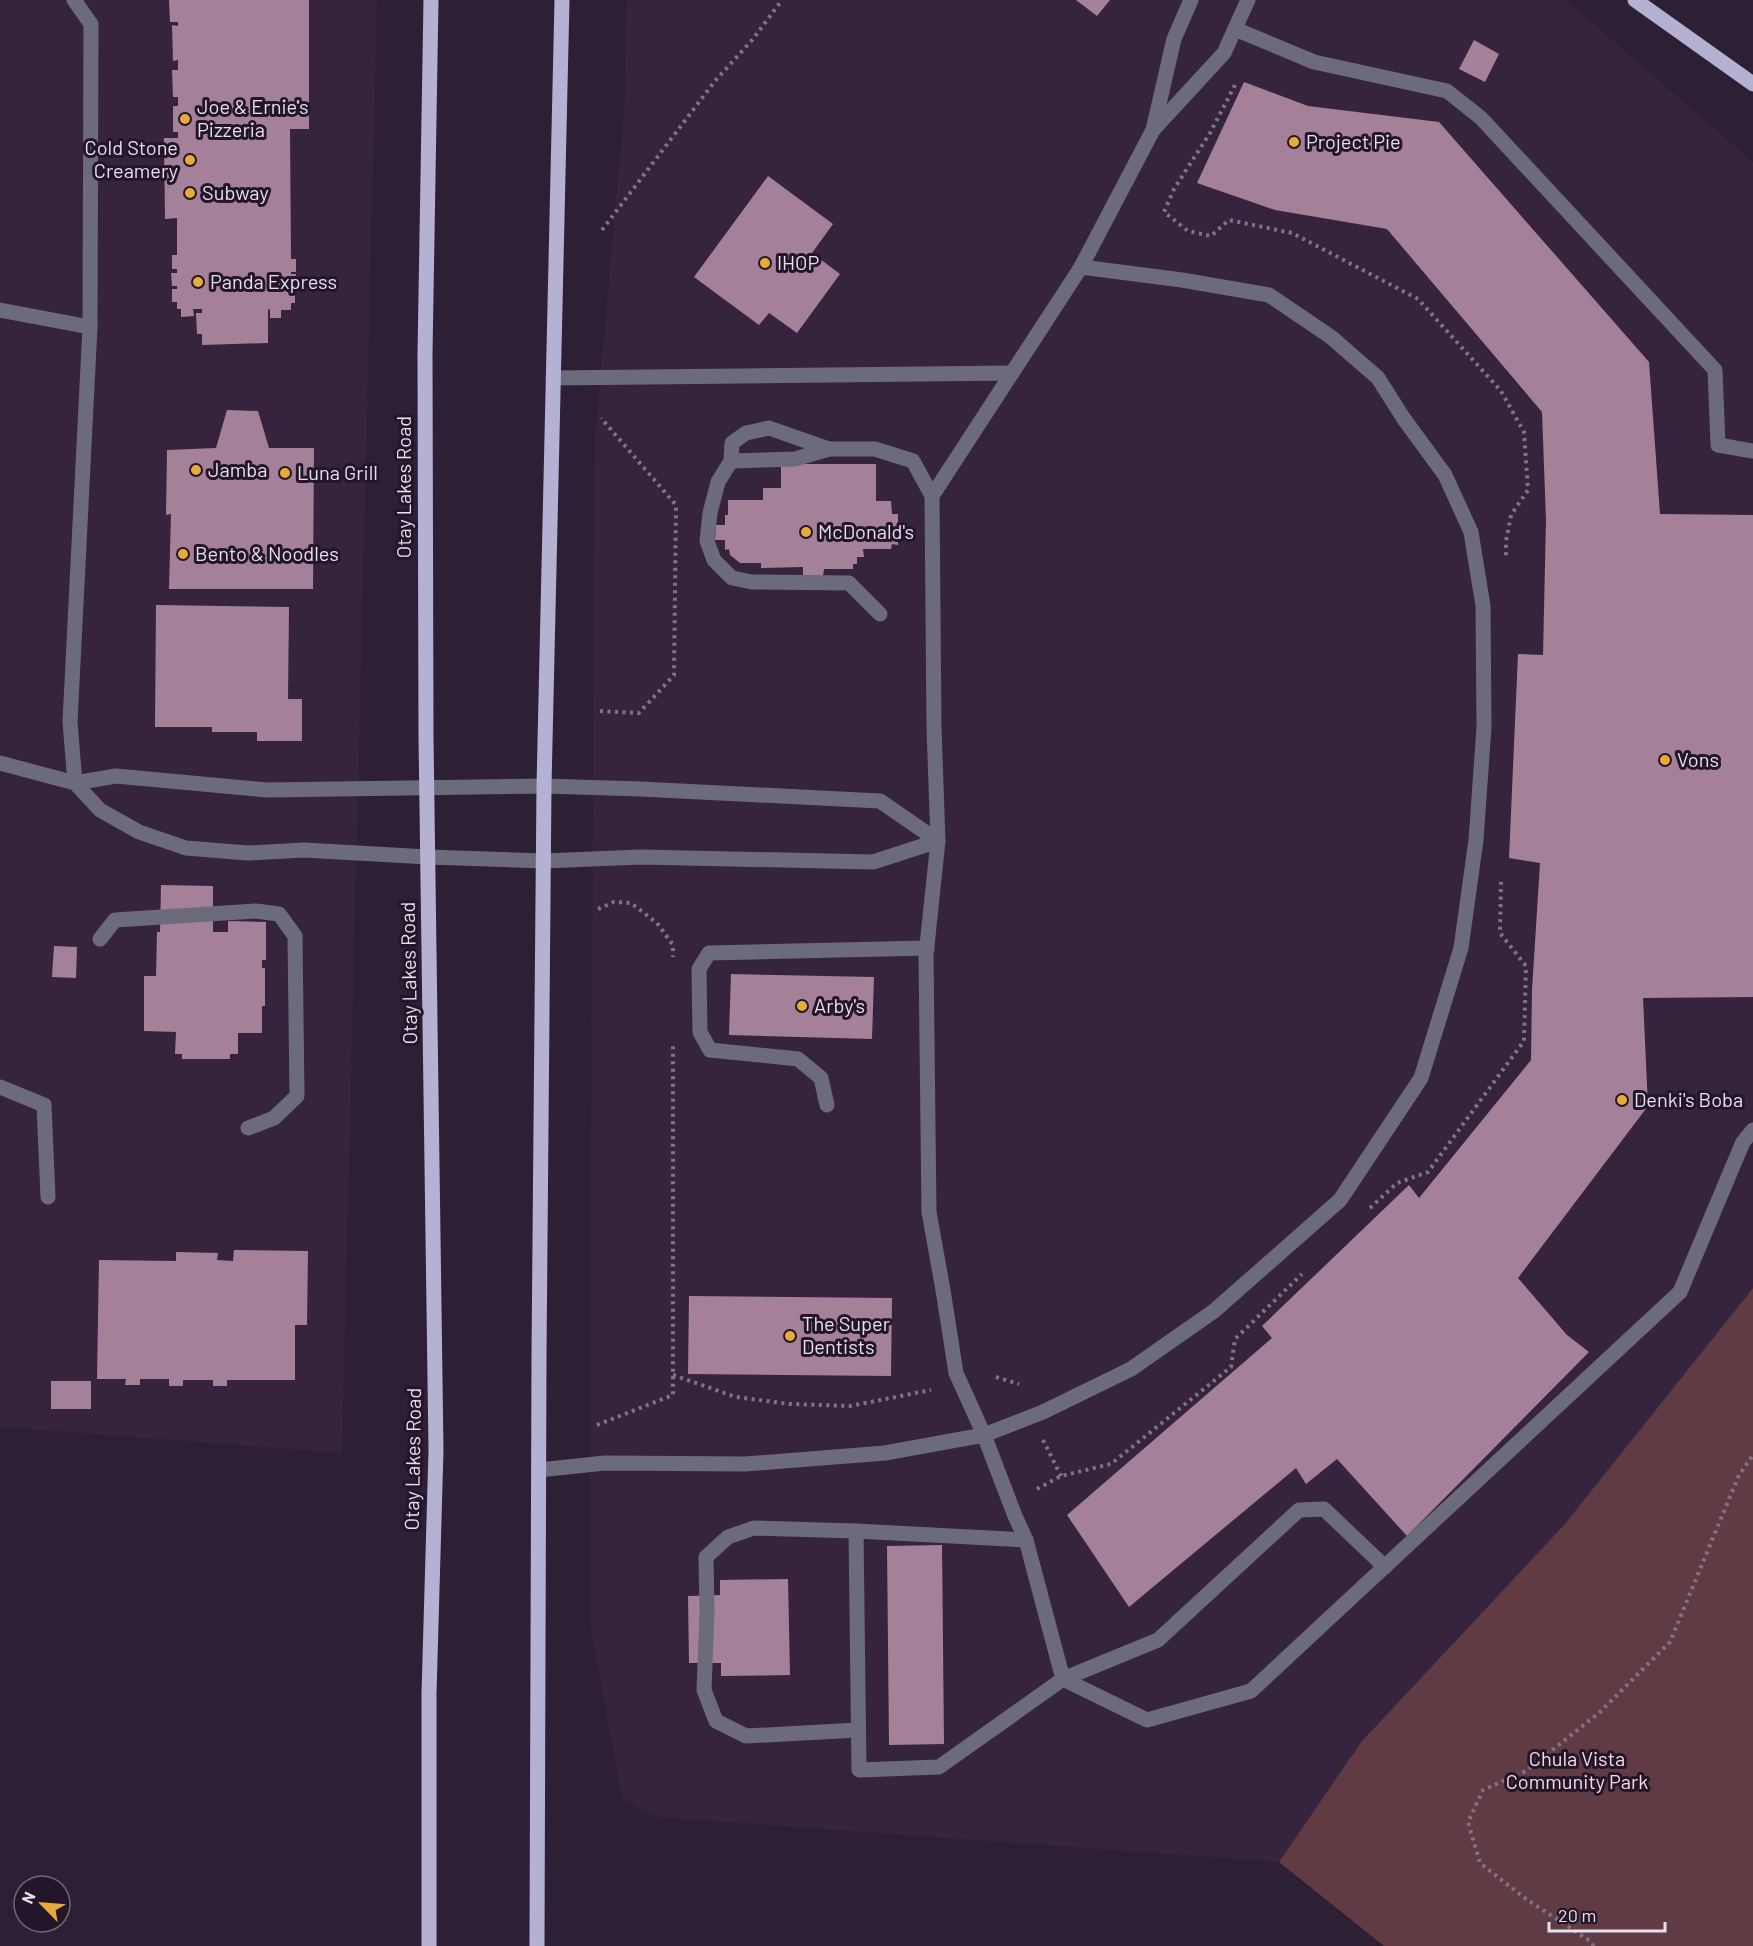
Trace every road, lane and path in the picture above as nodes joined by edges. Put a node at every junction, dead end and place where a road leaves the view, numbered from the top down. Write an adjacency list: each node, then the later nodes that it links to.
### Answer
1 (74, 0): 15 (lane)
2 (431, 0): 29 (main road, Otay Lakes Road)
3 (562, 0): 17 (main road)
4 (782, 0): 12 (path)
5 (1191, 0): 11 (lane)
6 (1248, 0): 8 (lane)
7 (1635, 0): 10 (main road)
8 (1235, 29): 11 (lane); 20 (lane)
9 (1236, 83): 23 (path)
10 (1753, 84)
11 (1153, 130): 13 (lane)
12 (602, 230)
13 (1081, 267): 16 (lane); 51 (lane)
14 (0, 310): 15 (lane)
15 (90, 327): 27 (lane)
16 (1012, 373): 17 (lane); 22 (lane)
17 (553, 378): 28 (main road)
18 (601, 418): 25 (path)
19 (829, 449): 21 (lane); 21 (lane); 22 (lane)
20 (1753, 451)
21 (731, 461): 24 (lane)
22 (932, 496): 30 (lane)
23 (1505, 565)
24 (880, 614)
25 (600, 711)
26 (0, 763): 27 (lane)
27 (75, 783): 29 (lane); 31 (lane)
28 (544, 786): 29 (lane); 30 (lane); 32 (main road)
29 (427, 787): 31 (main road, Otay Lakes Road)
30 (938, 841): 32 (lane); 36 (lane)
31 (428, 857): 32 (lane); 62 (main road, Otay Lakes Road)
32 (543, 861): 54 (main road)
33 (1501, 874): 44 (path)
34 (598, 909): 37 (path)
35 (100, 939): 41 (lane)
36 (927, 948): 40 (lane); 51 (lane)
37 (673, 969)
38 (673, 1041): 46 (path)
39 (0, 1087): 43 (lane)
40 (827, 1105)
41 (248, 1128)
42 (1753, 1130): 59 (lane)
43 (48, 1197)
44 (1362, 1216)
45 (1303, 1273): 55 (path)
46 (673, 1375): 49 (path); 50 (path)
47 (996, 1377): 48 (path)
48 (1019, 1384)
49 (931, 1390)
50 (597, 1425)
51 (984, 1435): 54 (lane); 58 (lane)
52 (1042, 1439): 55 (path)
53 (1753, 1455): 64 (path)
54 (539, 1470): 63 (main road)
55 (1061, 1476): 56 (path)
56 (1037, 1489)
57 (856, 1531): 58 (lane); 61 (lane); 61 (lane)
58 (1026, 1539): 60 (lane)
59 (1385, 1567): 60 (lane); 60 (lane)
60 (1063, 1679): 61 (lane)
61 (858, 1730)
62 (429, 1946)
63 (537, 1946)
64 (1594, 1946)

